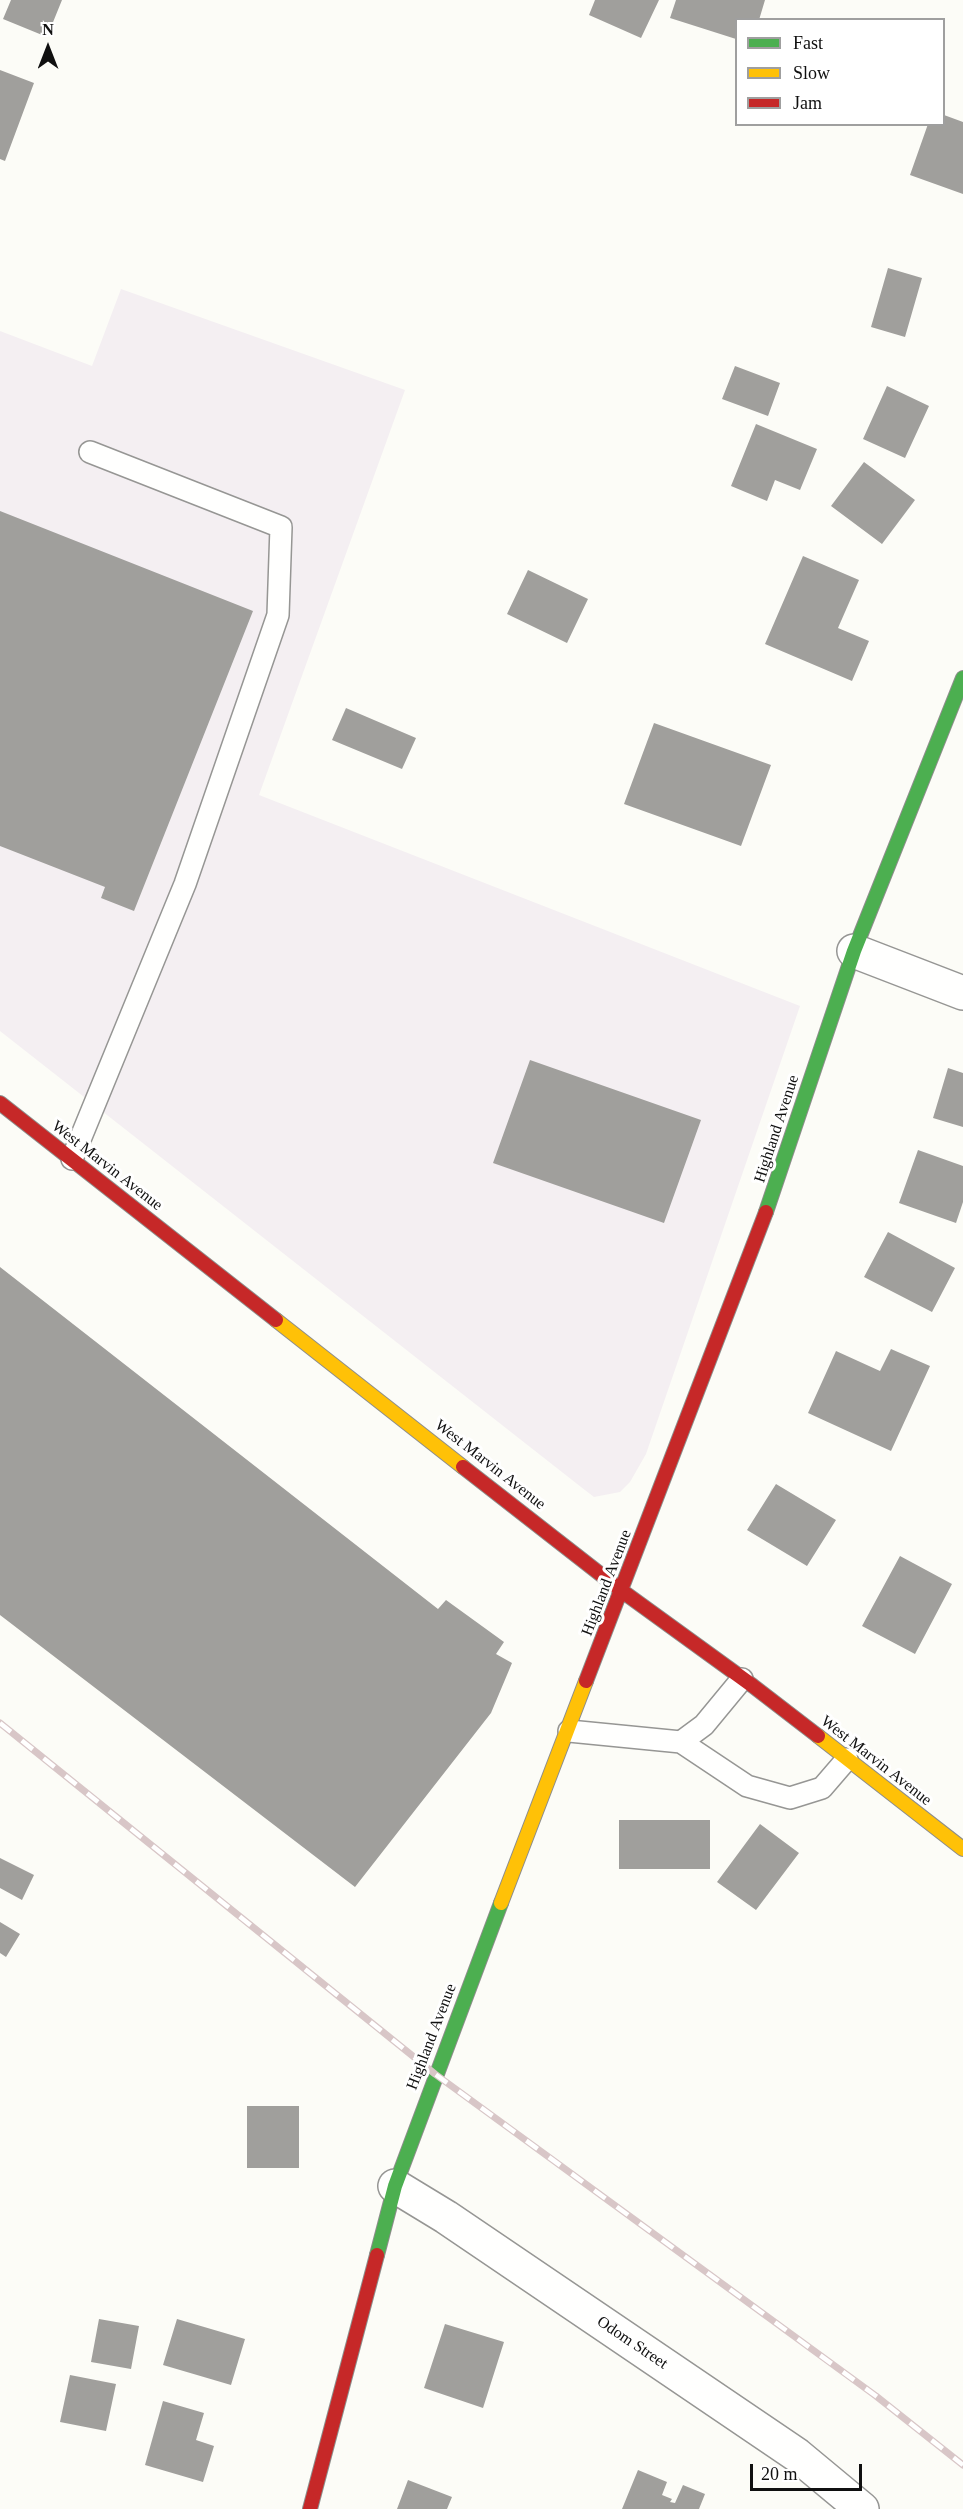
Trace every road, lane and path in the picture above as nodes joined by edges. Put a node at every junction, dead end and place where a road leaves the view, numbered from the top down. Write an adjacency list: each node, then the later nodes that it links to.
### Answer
1 (90, 452): 6 (lane)
2 (963, 678): 3 (street, Highland Avenue)
3 (854, 951): 4 (street); 7 (street, Highland Avenue)
4 (963, 993)
5 (0, 1102): 6 (street, West Marvin Avenue)
6 (72, 1159): 7 (street, West Marvin Avenue)
7 (622, 1591): 8 (street, West Marvin Avenue); 9 (street, Highland Avenue)
8 (742, 1679): 10 (lane); 11 (street, West Marvin Avenue)
9 (569, 1731): 10 (lane); 13 (street, Highland Avenue)
10 (681, 1742): 11 (lane)
11 (847, 1759): 12 (street, West Marvin Avenue)
12 (963, 1849)
13 (395, 2186): 14 (street, Highland Avenue); 15 (street, Odom Street)
14 (310, 2509)
15 (862, 2509)

